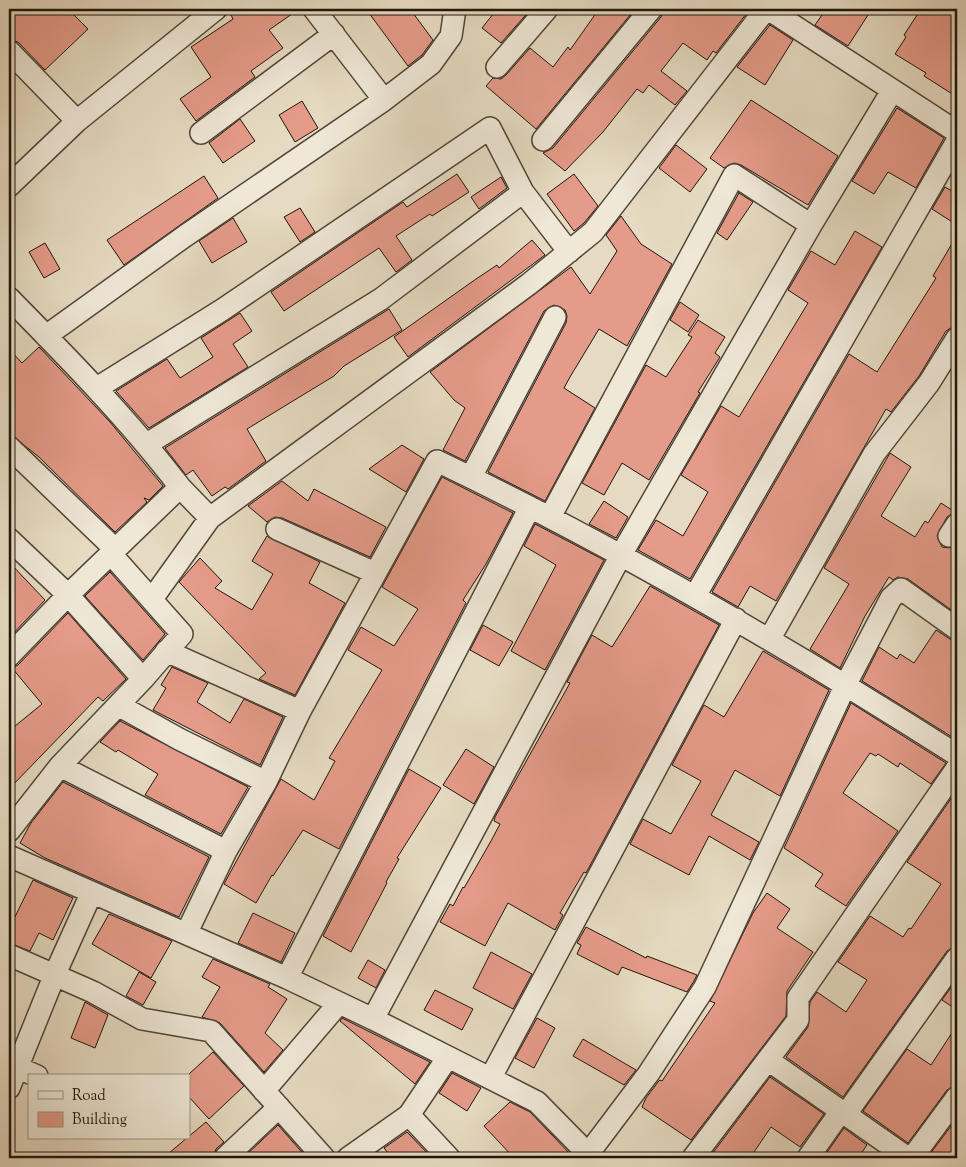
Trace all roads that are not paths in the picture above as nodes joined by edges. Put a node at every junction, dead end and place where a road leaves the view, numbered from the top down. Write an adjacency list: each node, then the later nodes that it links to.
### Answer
1 (216, 9): 12 (street)
2 (314, 9): 7 (street)
3 (455, 9): 11 (street)
4 (547, 9): 9 (street)
5 (651, 9): 15 (street)
6 (767, 9): 10 (street); 20 (street)
7 (334, 34): 11 (street); 14 (street)
8 (9, 51): 12 (street)
9 (497, 67)
10 (892, 91): 13 (street); 19 (street)
11 (384, 100): 23 (street)
12 (77, 121): 17 (street)
13 (957, 132)
14 (201, 133)
15 (543, 140)
16 (957, 142): 39 (street)
17 (12, 176)
18 (523, 192): 20 (street); 25 (street); 26 (street)
19 (811, 225): 31 (street); 36 (street)
20 (569, 252): 32 (street)
21 (9, 298): 23 (street)
22 (555, 317): 28 (street)
23 (46, 336): 25 (street)
24 (957, 338): 43 (street)
25 (97, 388): 26 (street)
26 (147, 444): 29 (street)
27 (9, 447): 35 (street)
28 (471, 477): 30 (street); 37 (street)
29 (180, 487): 32 (street); 35 (street)
30 (530, 506): 31 (street); 62 (street)
31 (550, 517): 36 (street)
32 (210, 518): 40 (street)
33 (277, 529): 37 (street)
34 (9, 539): 38 (street)
35 (113, 552): 38 (street); 40 (street)
36 (621, 555): 39 (street); 64 (street)
37 (375, 573): 49 (street)
38 (68, 595): 45 (street); 46 (street)
39 (695, 596): 41 (street)
40 (152, 599): 44 (street)
41 (736, 619): 43 (street); 69 (street)
42 (957, 628): 47 (street)
43 (770, 638): 47 (street)
44 (166, 651): 46 (street); 49 (street)
45 (9, 656)
46 (143, 679): 48 (street)
47 (846, 684): 50 (street); 76 (street)
48 (118, 705): 51 (street); 53 (street)
49 (300, 711): 53 (street)
50 (957, 755)
51 (60, 766): 54 (street); 55 (street)
52 (957, 768): 66 (street)
53 (266, 782): 55 (street)
54 (9, 831)
55 (226, 851): 58 (street)
56 (9, 856): 57 (street)
57 (91, 894): 58 (street); 61 (street)
58 (187, 932): 62 (street)
59 (9, 955): 61 (street)
60 (957, 958): 74 (street)
61 (55, 974): 67 (street); 71 (street)
62 (286, 978): 63 (street)
63 (339, 1003): 64 (street); 71 (street)
64 (373, 1018): 65 (street)
65 (448, 1057): 69 (street); 75 (street)
66 (768, 1060): 74 (street); 81 (street)
67 (13, 1066): 68 (street); 70 (street)
68 (32, 1074)
69 (491, 1078): 76 (street)
70 (9, 1088)
71 (264, 1091): 73 (street)
72 (957, 1097): 84 (street)
73 (278, 1107): 77 (street); 78 (street)
74 (844, 1112): 82 (street); 83 (street)
75 (409, 1115): 79 (street); 80 (street)
76 (590, 1156)
77 (225, 1158)
78 (324, 1158)
79 (348, 1158)
80 (450, 1158)
81 (693, 1158)
82 (808, 1158)
83 (908, 1158)
84 (912, 1158)

